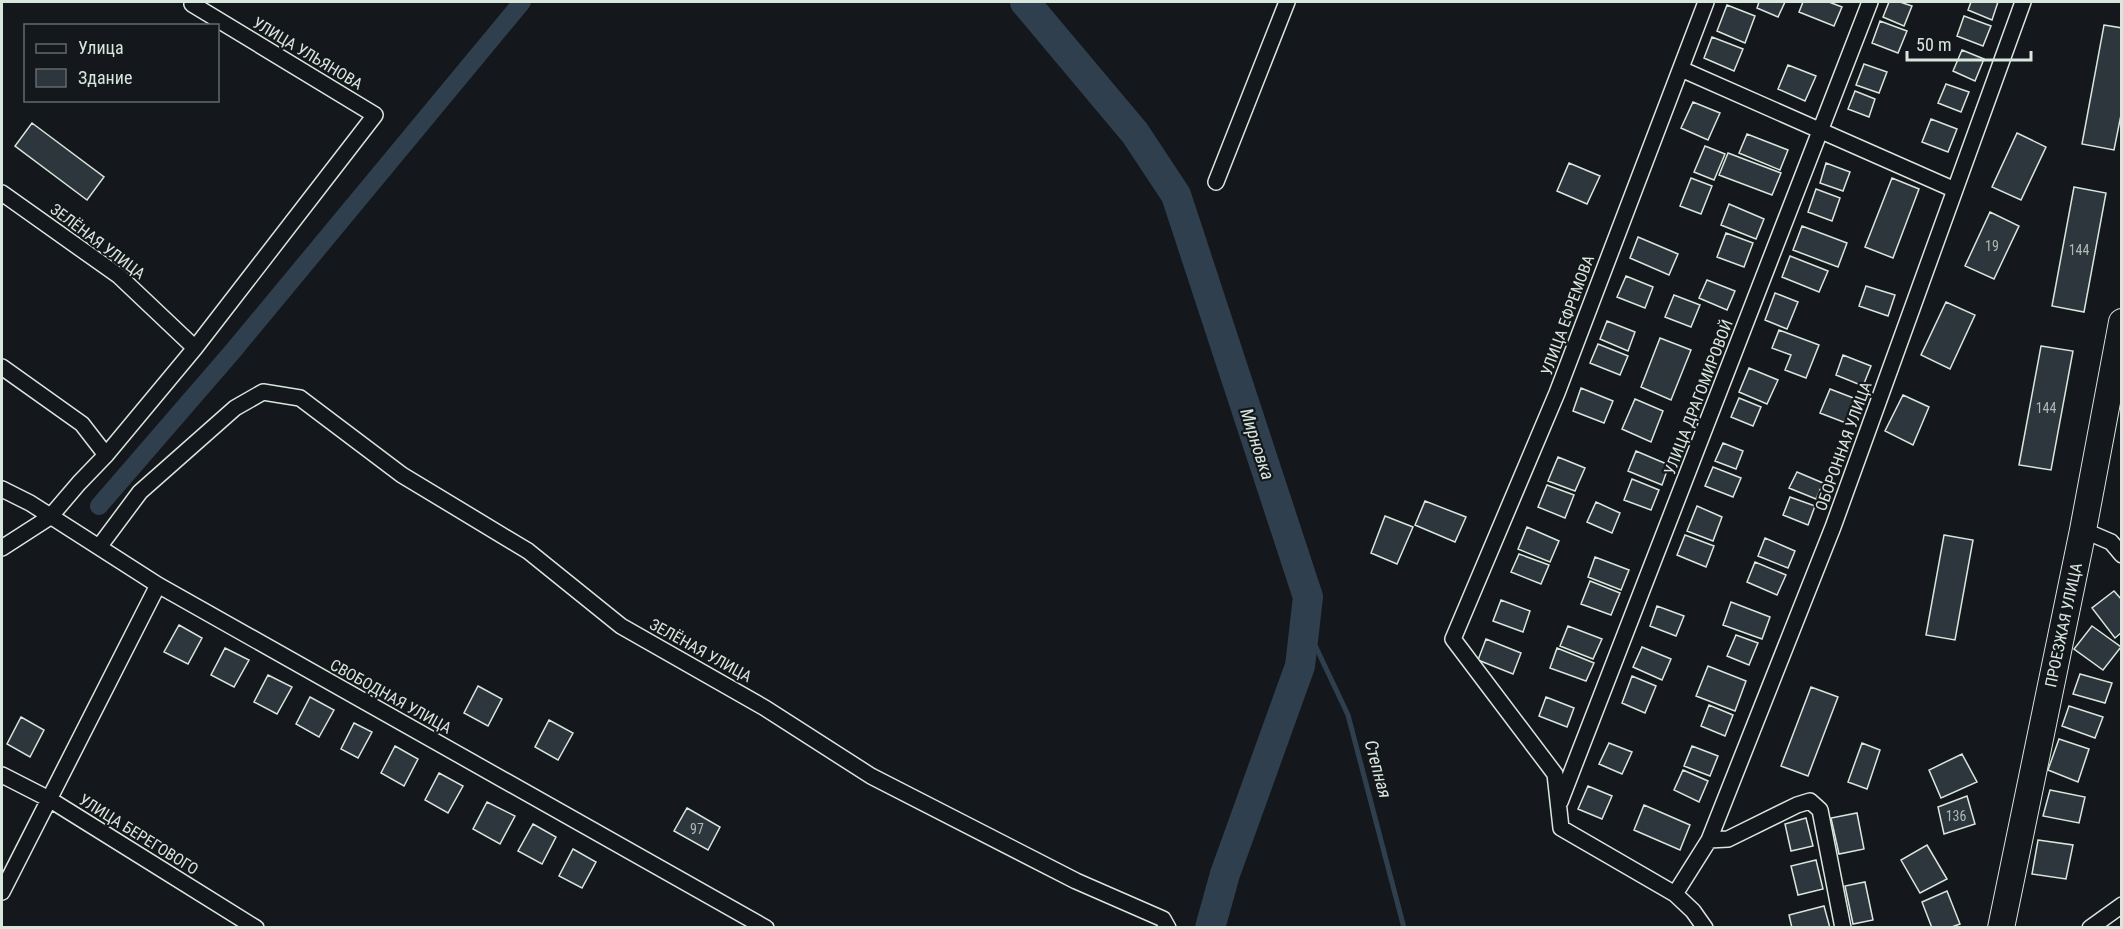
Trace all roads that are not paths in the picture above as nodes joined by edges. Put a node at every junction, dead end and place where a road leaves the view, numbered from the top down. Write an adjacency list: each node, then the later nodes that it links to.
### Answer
1 (1287, 2): 8 (street)
2 (1706, 2): 6 (street, УЛИЦА ЕФРЕМОВА)
3 (1870, 2): 7 (street, УЛИЦА ДРАГОМИРОВОЙ)
4 (2023, 2): 9 (street, ОБОРОННАЯ УЛИЦА)
5 (192, 4): 12 (street, УЛИЦА УЛЬЯНОВА)
6 (1681, 69): 7 (street); 24 (street, УЛИЦА ЕФРЕМОВА)
7 (1821, 130): 9 (street); 24 (street, УЛИЦА ДРАГОМИРОВОЙ)
8 (1216, 182)
9 (1955, 190): 25 (street, ОБОРОННАЯ УЛИЦА)
10 (2, 193): 12 (street, ЗЕЛЁНАЯ УЛИЦА)
11 (2121, 322): 17 (highway, ПРОЕЗЖАЯ УЛИЦА)
12 (195, 348): 14 (street)
13 (2, 367): 14 (street)
14 (106, 455): 16 (street)
15 (2, 489): 16 (street, СВОБОДНАЯ УЛИЦА)
16 (50, 517): 18 (street, СВОБОДНАЯ УЛИЦА); 19 (street)
17 (2083, 530): 20 (street); 34 (highway, ПРОЕЗЖАЯ УЛИЦА)
18 (99, 547): 21 (street, СВОБОДНАЯ УЛИЦА); 31 (street, ЗЕЛЁНАЯ УЛИЦА)
19 (2, 548)
20 (2121, 555)
21 (158, 585): 23 (street); 30 (street, СВОБОДНАЯ УЛИЦА)
22 (2, 776): 23 (street, УЛИЦА БЕРЕГОВОГО)
23 (49, 800): 26 (street); 29 (street, УЛИЦА БЕРЕГОВОГО)
24 (1558, 805): 27 (street)
25 (1709, 840): 27 (street, ОБОРОННАЯ УЛИЦА); 33 (street)
26 (2, 892)
27 (1675, 894): 32 (street)
28 (2121, 904): 35 (street)
29 (256, 927)
30 (766, 927)
31 (1168, 927)
32 (1705, 927)
33 (1843, 927)
34 (2001, 927)
35 (2090, 927)

